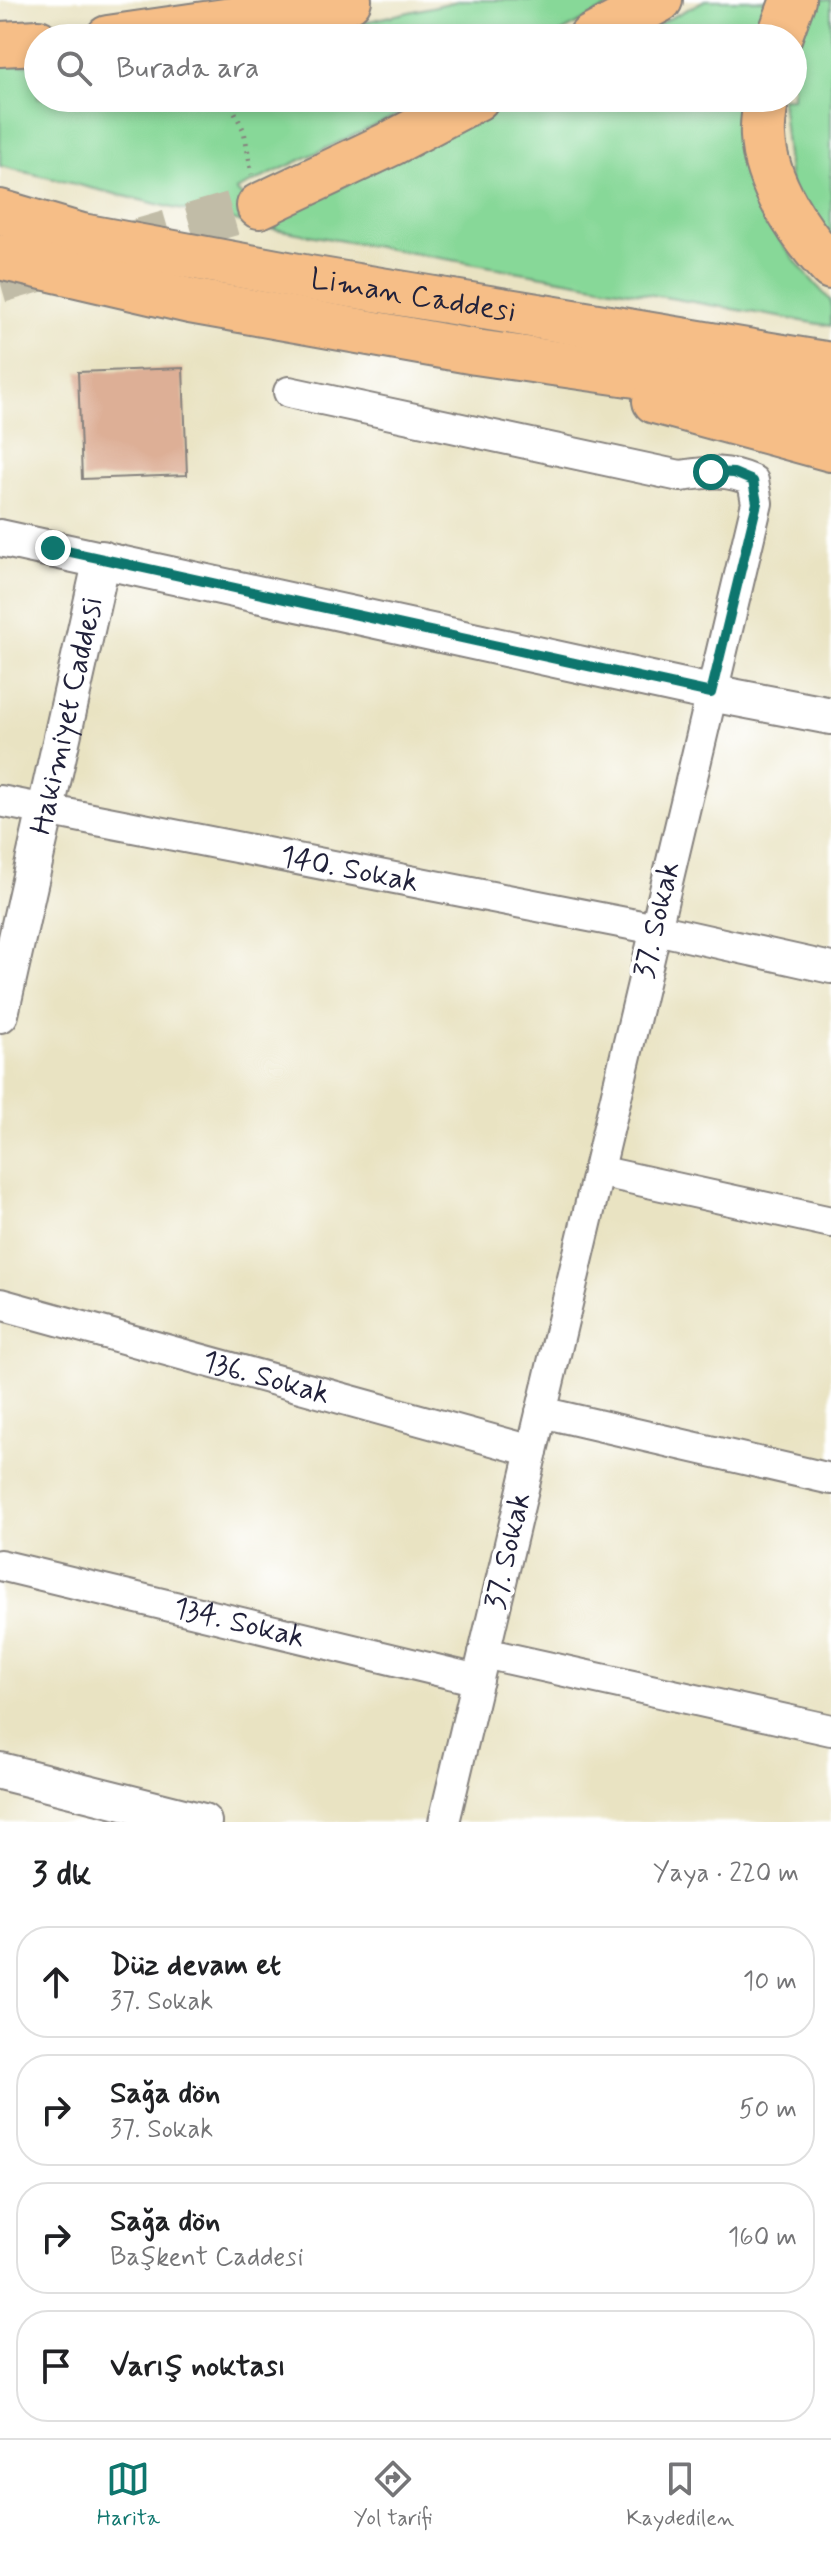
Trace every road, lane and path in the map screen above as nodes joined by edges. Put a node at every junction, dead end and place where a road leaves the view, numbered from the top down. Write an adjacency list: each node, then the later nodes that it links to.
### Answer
1 (349, 0): 4 (highway)
2 (660, 0): 5 (highway)
3 (793, 0): 6 (highway)
4 (205, 24)
5 (616, 24)
6 (784, 24)
7 (24, 43): 8 (highway)
8 (0, 44)
9 (235, 112): 12 (path)
10 (451, 112): 12 (highway)
11 (765, 112): 15 (highway)
12 (259, 206)
13 (0, 212): 17 (highway, Liman Caddesi)
14 (0, 257): 16 (highway, Liman Caddesi)
15 (831, 267)
16 (476, 352): 19 (highway, Liman Caddesi); 20 (highway)
17 (831, 365)
18 (289, 392): 23 (street, 37. Sokak)
19 (831, 406)
20 (831, 449)
21 (0, 538): 22 (street)
22 (102, 559): 23 (street); 26 (street, Hakimiyet Caddesi)
23 (711, 693): 24 (street); 27 (street, 37. Sokak)
24 (831, 716)
25 (0, 801): 26 (street, 140. Sokak)
26 (45, 811): 27 (street, 140. Sokak); 29 (street, Hakimiyet Caddesi)
27 (656, 929): 28 (street, 140. Sokak); 30 (street, 37. Sokak)
28 (831, 968)
29 (0, 1014)
30 (598, 1171): 31 (street); 33 (street, 37. Sokak)
31 (831, 1222)
32 (0, 1304): 34 (street, 136. Sokak)
33 (541, 1412): 34 (street, 37. Sokak); 35 (street)
34 (532, 1451): 37 (street, 37. Sokak)
35 (831, 1479)
36 (0, 1565): 37 (street, 134. Sokak)
37 (481, 1667): 38 (street, 134. Sokak); 41 (street, 37. Sokak)
38 (831, 1730)
39 (0, 1771): 40 (street)
40 (203, 1822)
41 (444, 1822)

